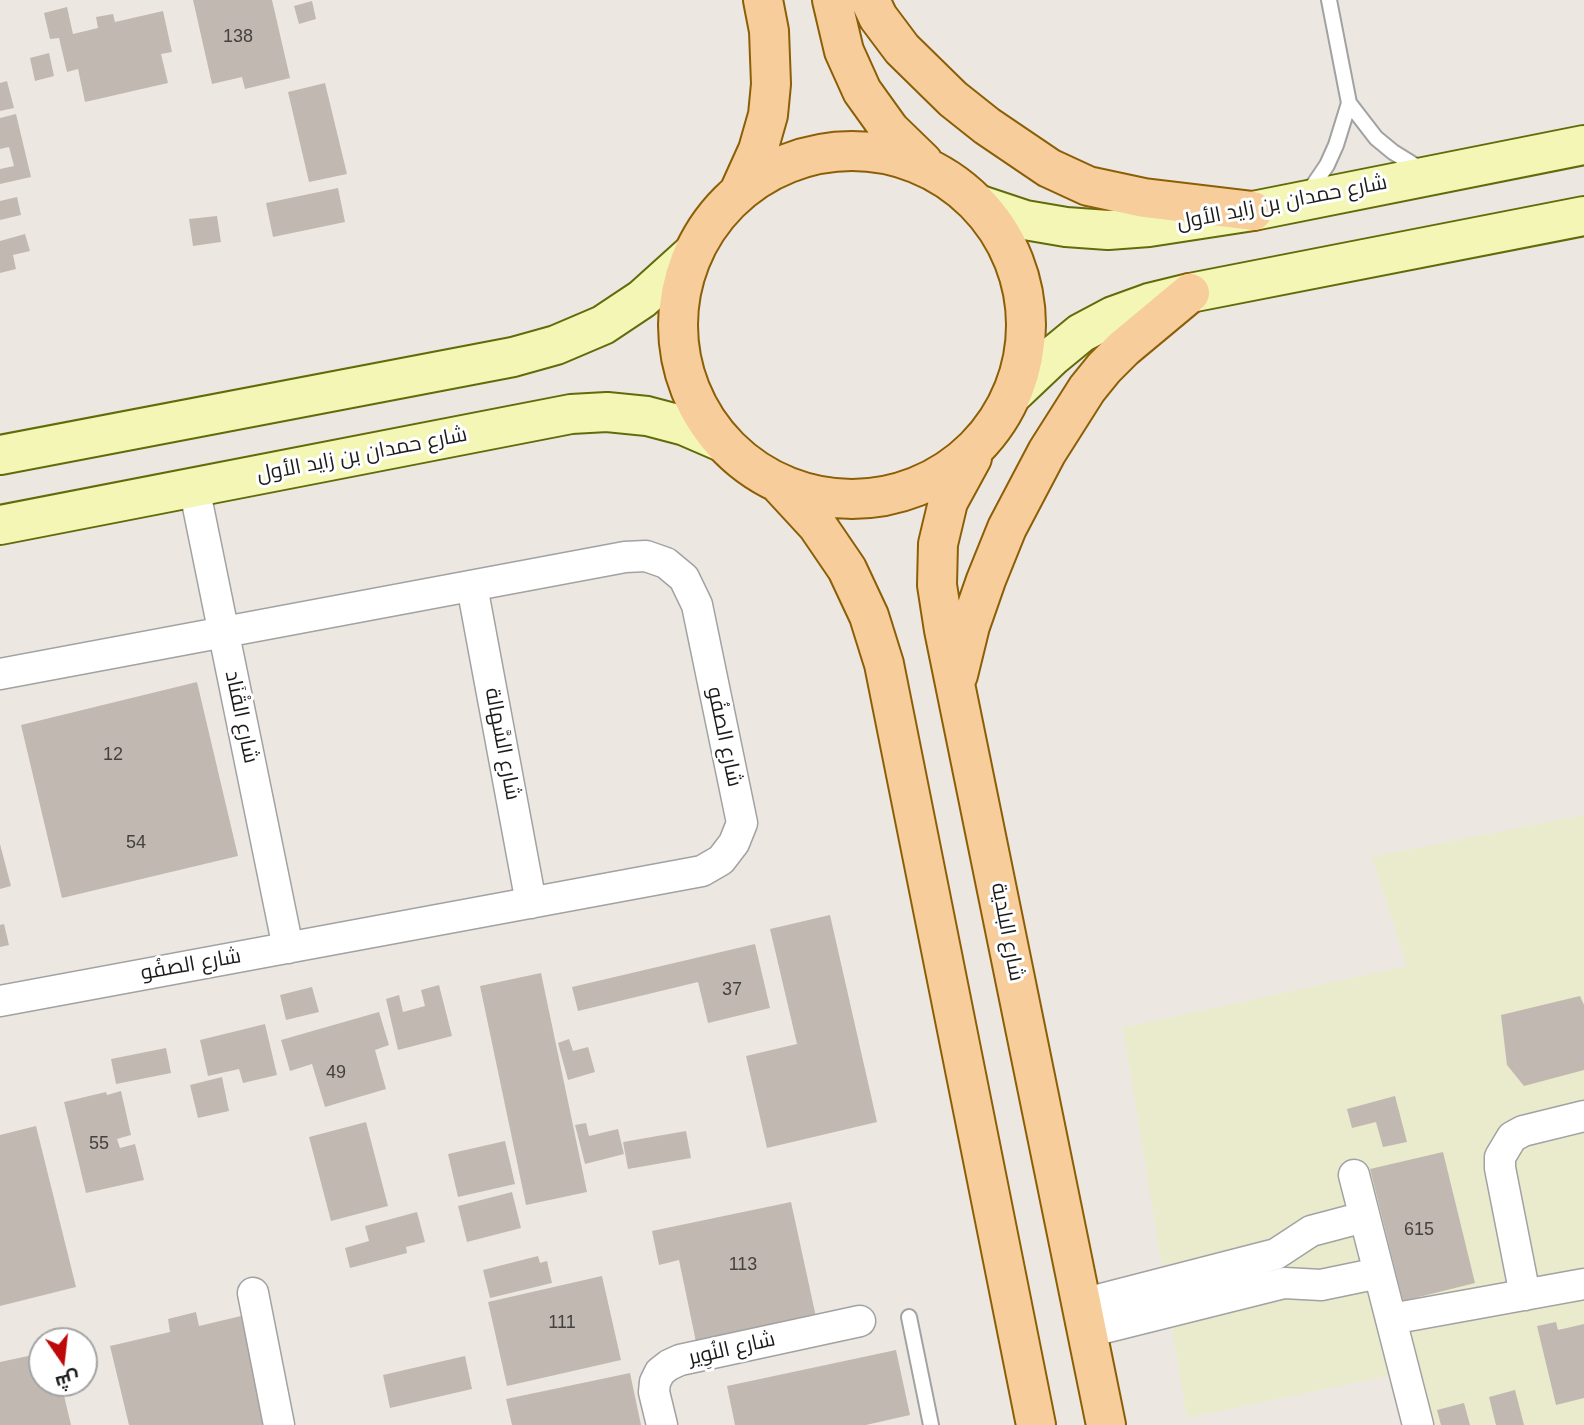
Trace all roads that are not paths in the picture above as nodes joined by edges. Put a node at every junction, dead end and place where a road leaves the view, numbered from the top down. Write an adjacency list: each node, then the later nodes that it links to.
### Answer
1 (763, 0): 9 (main road)
2 (832, 0): 7 (main road)
3 (870, 0): 12 (main road)
4 (1329, 0): 5 (lane)
5 (1349, 103): 8 (lane); 10 (lane)
6 (1584, 145): 8 (main road, شارع حمدان بن زايد الأول)
7 (930, 168): 9 (main road); 11 (main road)
8 (1431, 174): 10 (main road, شارع حمدان بن زايد الأول)
9 (739, 192): 14 (main road)
10 (1302, 201): 12 (main road, شارع حمدان بن زايد الأول)
11 (980, 205): 12 (main road, شارع حمدان بن زايد الأول); 16 (main road)
12 (1253, 211)
13 (1584, 216): 15 (main road)
14 (693, 253): 17 (main road); 19 (main road)
15 (1189, 293): 16 (main road); 26 (main road)
16 (1015, 392): 18 (main road)
17 (722, 442): 20 (main road); 21 (main road, شارع حمدان بن زايد الأول)
18 (979, 446): 20 (main road); 26 (main road, شارع البلدية)
19 (0, 455)
20 (781, 486): 44 (main road)
21 (194, 487): 22 (main road, شارع حمدان بن زايد الأول); 24 (street, شارع القْنَاد)
22 (0, 525)
23 (472, 586): 24 (street, شارع الصفُو); 27 (street, شارع السَّهالة); 27 (street, شارع الصفُو)
24 (224, 632): 25 (street, شارع الصفُو); 28 (street, شارع القْنَاد)
25 (0, 674)
26 (957, 683): 38 (main road, شارع البلدية)
27 (531, 903): 28 (street, شارع الصفُو)
28 (288, 948): 29 (street, شارع الصفُو)
29 (0, 1001)
30 (1584, 1116): 36 (street)
31 (1354, 1175): 32 (street)
32 (1364, 1217): 33 (street); 38 (street)
33 (1379, 1273): 38 (street); 39 (street)
34 (1584, 1284): 36 (street)
35 (253, 1293): 41 (street)
36 (1525, 1295): 39 (street)
37 (909, 1317): 43 (lane)
38 (1085, 1318): 45 (main road, شارع البلدية)
39 (1391, 1319): 46 (street)
40 (860, 1321): 42 (street, شارع النُوِير)
41 (279, 1425)
42 (662, 1425)
43 (931, 1425)
44 (1036, 1425)
45 (1107, 1425)
46 (1418, 1425)

